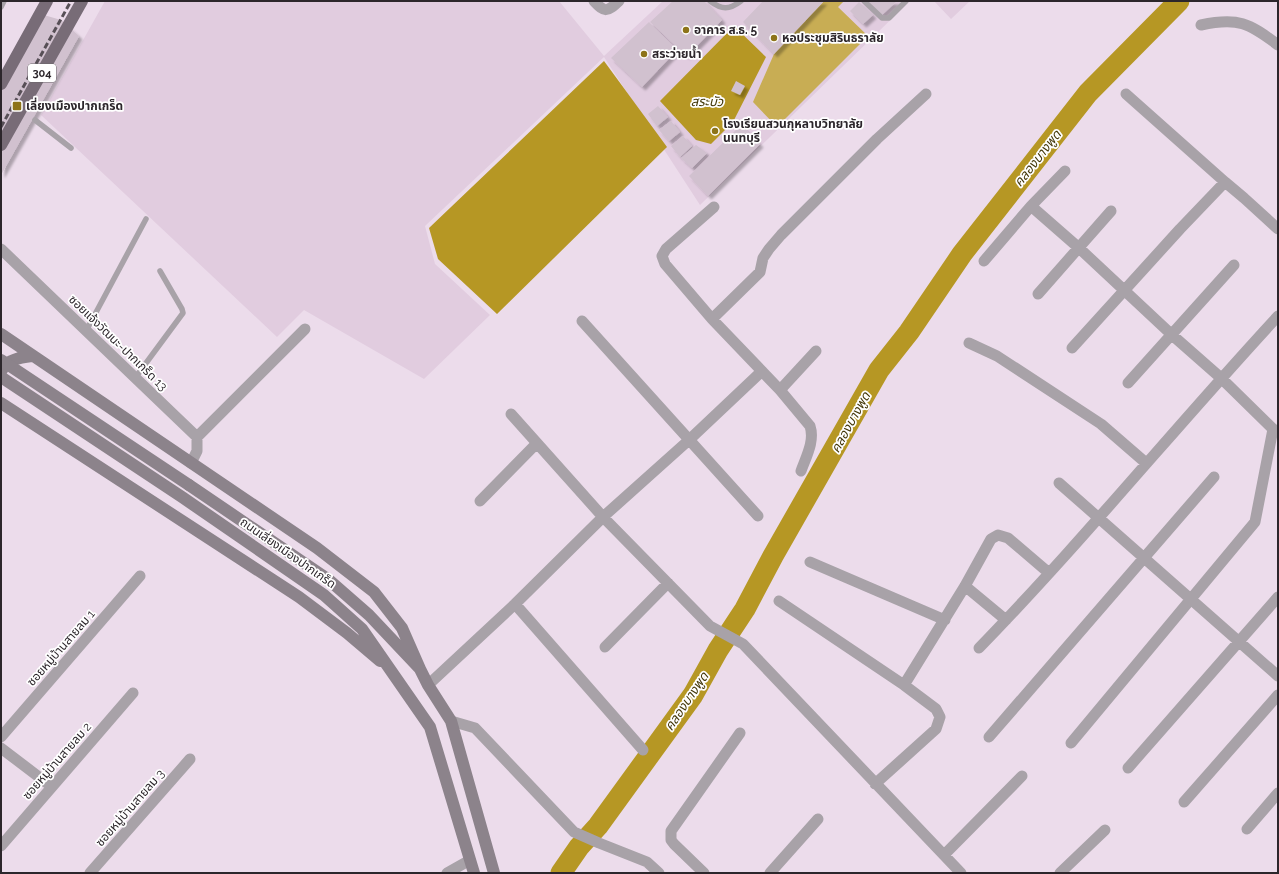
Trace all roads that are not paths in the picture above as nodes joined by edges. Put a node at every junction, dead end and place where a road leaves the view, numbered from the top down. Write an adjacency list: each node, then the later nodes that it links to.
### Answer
1 (4, 1): 10 (lane)
2 (47, 1): 13 (main road, 304)
3 (82, 1): 17 (main road, 304)
4 (594, 1): 5 (street)
5 (619, 1)
6 (710, 1): 7 (lane)
7 (741, 1)
8 (864, 1): 9 (lane)
9 (906, 1)
10 (1, 7)
11 (1202, 24): 12 (street)
12 (1278, 45)
13 (2, 81)
14 (926, 94): 34 (street)
15 (1126, 94): 20 (street)
16 (35, 120): 18 (lane)
17 (1, 145)
18 (71, 148)
19 (1065, 171): 21 (street)
20 (1226, 182): 25 (street); 31 (street)
21 (1031, 206): 26 (street); 28 (street)
22 (714, 207): 34 (street)
23 (1111, 211): 26 (street)
24 (146, 219): 37 (lane)
25 (1278, 229)
26 (1079, 248): 31 (street); 32 (street)
27 (1, 249): 37 (street, ซอยแจ้งวัฒนะ-ปากเกร็ด 13)
28 (984, 261)
29 (1234, 265): 39 (street)
30 (160, 271): 48 (lane)
31 (1124, 290): 39 (street); 41 (street)
32 (1038, 294)
33 (1278, 316): 49 (street)
34 (712, 319): 46 (street)
35 (582, 321): 56 (street)
36 (305, 329): 55 (street)
37 (86, 331): 48 (street, ซอยแจ้งวัฒนะ-ปากเกร็ด 13)
38 (1, 334): 43 (main road)
39 (1171, 334): 49 (street); 50 (street)
40 (969, 343): 59 (street)
41 (1072, 348)
42 (816, 351): 51 (street)
43 (32, 356): 45 (main road); 58 (main road)
44 (1, 360): 82 (main road, ถนนเลี่ยงเมืองปากเกร็ด, bridge)
45 (1, 371)
46 (762, 371): 51 (street); 56 (street)
47 (1, 377): 83 (main road, ถนนเลี่ยงเมืองปากเกร็ด)
48 (136, 378): 55 (street, ซอยแจ้งวัฒนะ-ปากเกร็ด 13)
49 (1221, 378): 54 (street); 59 (street)
50 (1128, 383)
51 (780, 390): 60 (street)
52 (3, 403): 83 (main road)
53 (511, 414): 57 (street)
54 (1276, 430): 74 (street)
55 (197, 437): 58 (street)
56 (689, 440): 64 (street); 65 (street)
57 (537, 443): 63 (street); 65 (street)
58 (190, 463): 82 (main road)
59 (1146, 463): 66 (street)
60 (801, 471)
61 (1214, 478): 67 (street)
62 (1059, 483): 66 (street)
63 (480, 501)
64 (758, 516)
65 (603, 517): 71 (street); 76 (street)
66 (1098, 518): 67 (street); 69 (street)
67 (1144, 557): 74 (street); 92 (street)
68 (810, 562): 77 (street)
69 (1049, 573): 72 (street); 78 (street)
70 (140, 576): 91 (street, ซอยหมู่บ้านสายลม 1)
71 (668, 583): 80 (street); 99 (street)
72 (965, 586): 77 (street); 78 (street)
73 (1278, 597): 79 (street)
74 (1190, 599): 79 (street); 93 (street)
75 (779, 601): 86 (street)
76 (515, 604): 85 (street); 95 (street)
77 (945, 620): 86 (street)
78 (1006, 620): 81 (street)
79 (1238, 642): 84 (street); 97 (street)
80 (605, 647)
81 (979, 648)
82 (420, 669): 85 (main road, ถนนเลี่ยงเมืองปากเกร็ด)
83 (394, 673): 108 (main road, ถนนเลี่ยงเมืองปากเกร็ด)
84 (1278, 676)
85 (428, 685): 89 (main road, ถนนเลี่ยงเมืองปากเกร็ด)
86 (904, 685): 99 (street)
87 (133, 693): 100 (street, ซอยหมู่บ้านสายลม 2)
88 (1278, 695): 102 (street)
89 (451, 721): 112 (main road, ถนนเลี่ยงเมืองปากเกร็ด); 113 (street)
90 (740, 733): 114 (street)
91 (1, 737)
92 (989, 737)
93 (1071, 743)
94 (1, 748): 100 (street)
95 (643, 750)
96 (190, 759): 109 (street, ซอยหมู่บ้านสายลม 3)
97 (1128, 768)
98 (1022, 776): 107 (street)
99 (875, 784): 107 (street)
100 (52, 787): 106 (street, ซอยหมู่บ้านสายลม 2)
101 (1278, 792): 104 (street)
102 (1184, 802)
103 (818, 819): 115 (street)
104 (1247, 829)
105 (1105, 830): 117 (street)
106 (1, 846)
107 (944, 855): 116 (street)
108 (470, 860): 110 (street); 111 (main road, ถนนเลี่ยงเมืองปากเกร็ด)
109 (90, 873)
110 (447, 873)
111 (474, 873)
112 (494, 873)
113 (658, 873)
114 (704, 873)
115 (770, 873)
116 (961, 873)
117 (1060, 873)

